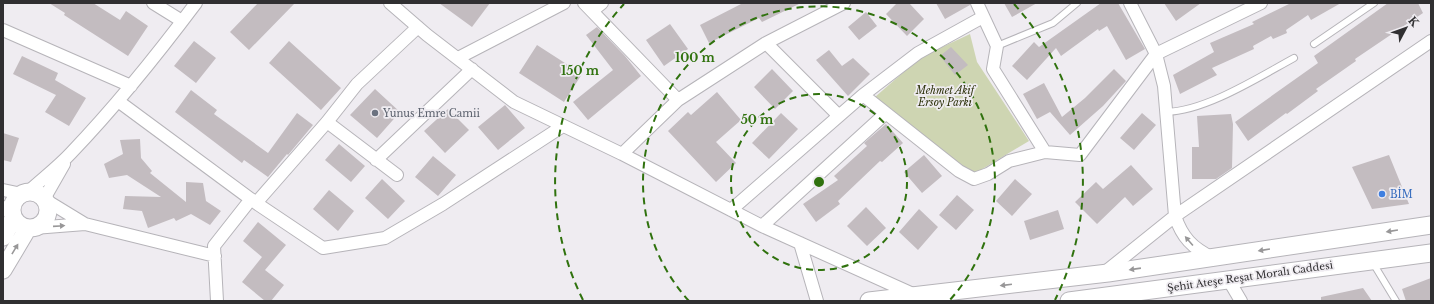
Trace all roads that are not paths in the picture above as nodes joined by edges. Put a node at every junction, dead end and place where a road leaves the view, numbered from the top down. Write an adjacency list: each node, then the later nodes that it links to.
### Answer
1 (153, 3): 14 (street)
2 (196, 3): 14 (street)
3 (390, 3): 15 (street)
4 (564, 3): 22 (street)
5 (602, 3): 12 (street)
6 (844, 3): 18 (street)
7 (977, 3): 13 (street)
8 (1077, 3): 20 (lane)
9 (1130, 3): 21 (street)
10 (1261, 3): 21 (street)
11 (1374, 3): 19 (lane)
12 (588, 7): 27 (street)
13 (983, 17): 20 (street); 26 (street)
14 (182, 21): 25 (street)
15 (418, 27): 22 (street); 32 (street)
16 (3, 30): 25 (street)
17 (1431, 41): 45 (street)
18 (766, 43): 27 (street); 31 (street)
19 (1314, 44)
20 (997, 46): 34 (street)
21 (1156, 54): 29 (street); 34 (street)
22 (458, 58): 24 (street)
23 (1294, 58): 29 (lane)
24 (472, 69): 33 (street); 37 (street)
25 (130, 86): 28 (street)
26 (862, 95): 30 (street); 31 (street)
27 (678, 100): 36 (street)
28 (118, 101): 35 (street); 42 (street)
29 (1166, 112): 45 (street)
30 (885, 114): 34 (street); 48 (street)
31 (839, 116): 43 (street)
32 (327, 122): 37 (street); 42 (street)
33 (563, 126): 36 (street); 42 (street)
34 (1045, 152)
35 (70, 154): 40 (street); 41 (street)
36 (622, 154): 43 (street)
37 (376, 160): 38 (street)
38 (397, 175)
39 (3, 190): 40 (street)
40 (25, 193): 41 (main road); 44 (main road)
41 (44, 199): 46 (street); 49 (main road)
42 (254, 201): 53 (street)
43 (731, 210): 48 (street)
44 (9, 213): 49 (main road); 50 (main road)
45 (1175, 216): 54 (street, one-way to 45); 57 (street)
46 (85, 224): 49 (street, one-way to 46); 53 (street)
47 (1431, 225): 54 (main road, one-way to 54)
48 (762, 226): 51 (street)
49 (31, 228): 56 (main road, one-way to 49)
50 (3, 237)
51 (800, 243): 59 (street); 62 (street)
52 (1431, 252): 55 (main road, Şehit Ateşe Reşat Moralı Caddesi)
53 (215, 256): 61 (street)
54 (1213, 258): 57 (main road, one-way to 57)
55 (1371, 260): 58 (main road, Şehit Ateşe Reşat Moralı Caddesi); 66 (lane)
56 (3, 270)
57 (1103, 274): 59 (main road, one-way to 59)
58 (1228, 279): 60 (main road, Şehit Ateşe Reşat Moralı Caddesi); 65 (street)
59 (916, 295): 63 (main road)
60 (1133, 296): 64 (main road, Şehit Ateşe Reşat Moralı Caddesi)
61 (217, 301)
62 (817, 301)
63 (869, 301)
64 (1069, 301)
65 (1241, 301)
66 (1396, 301)

